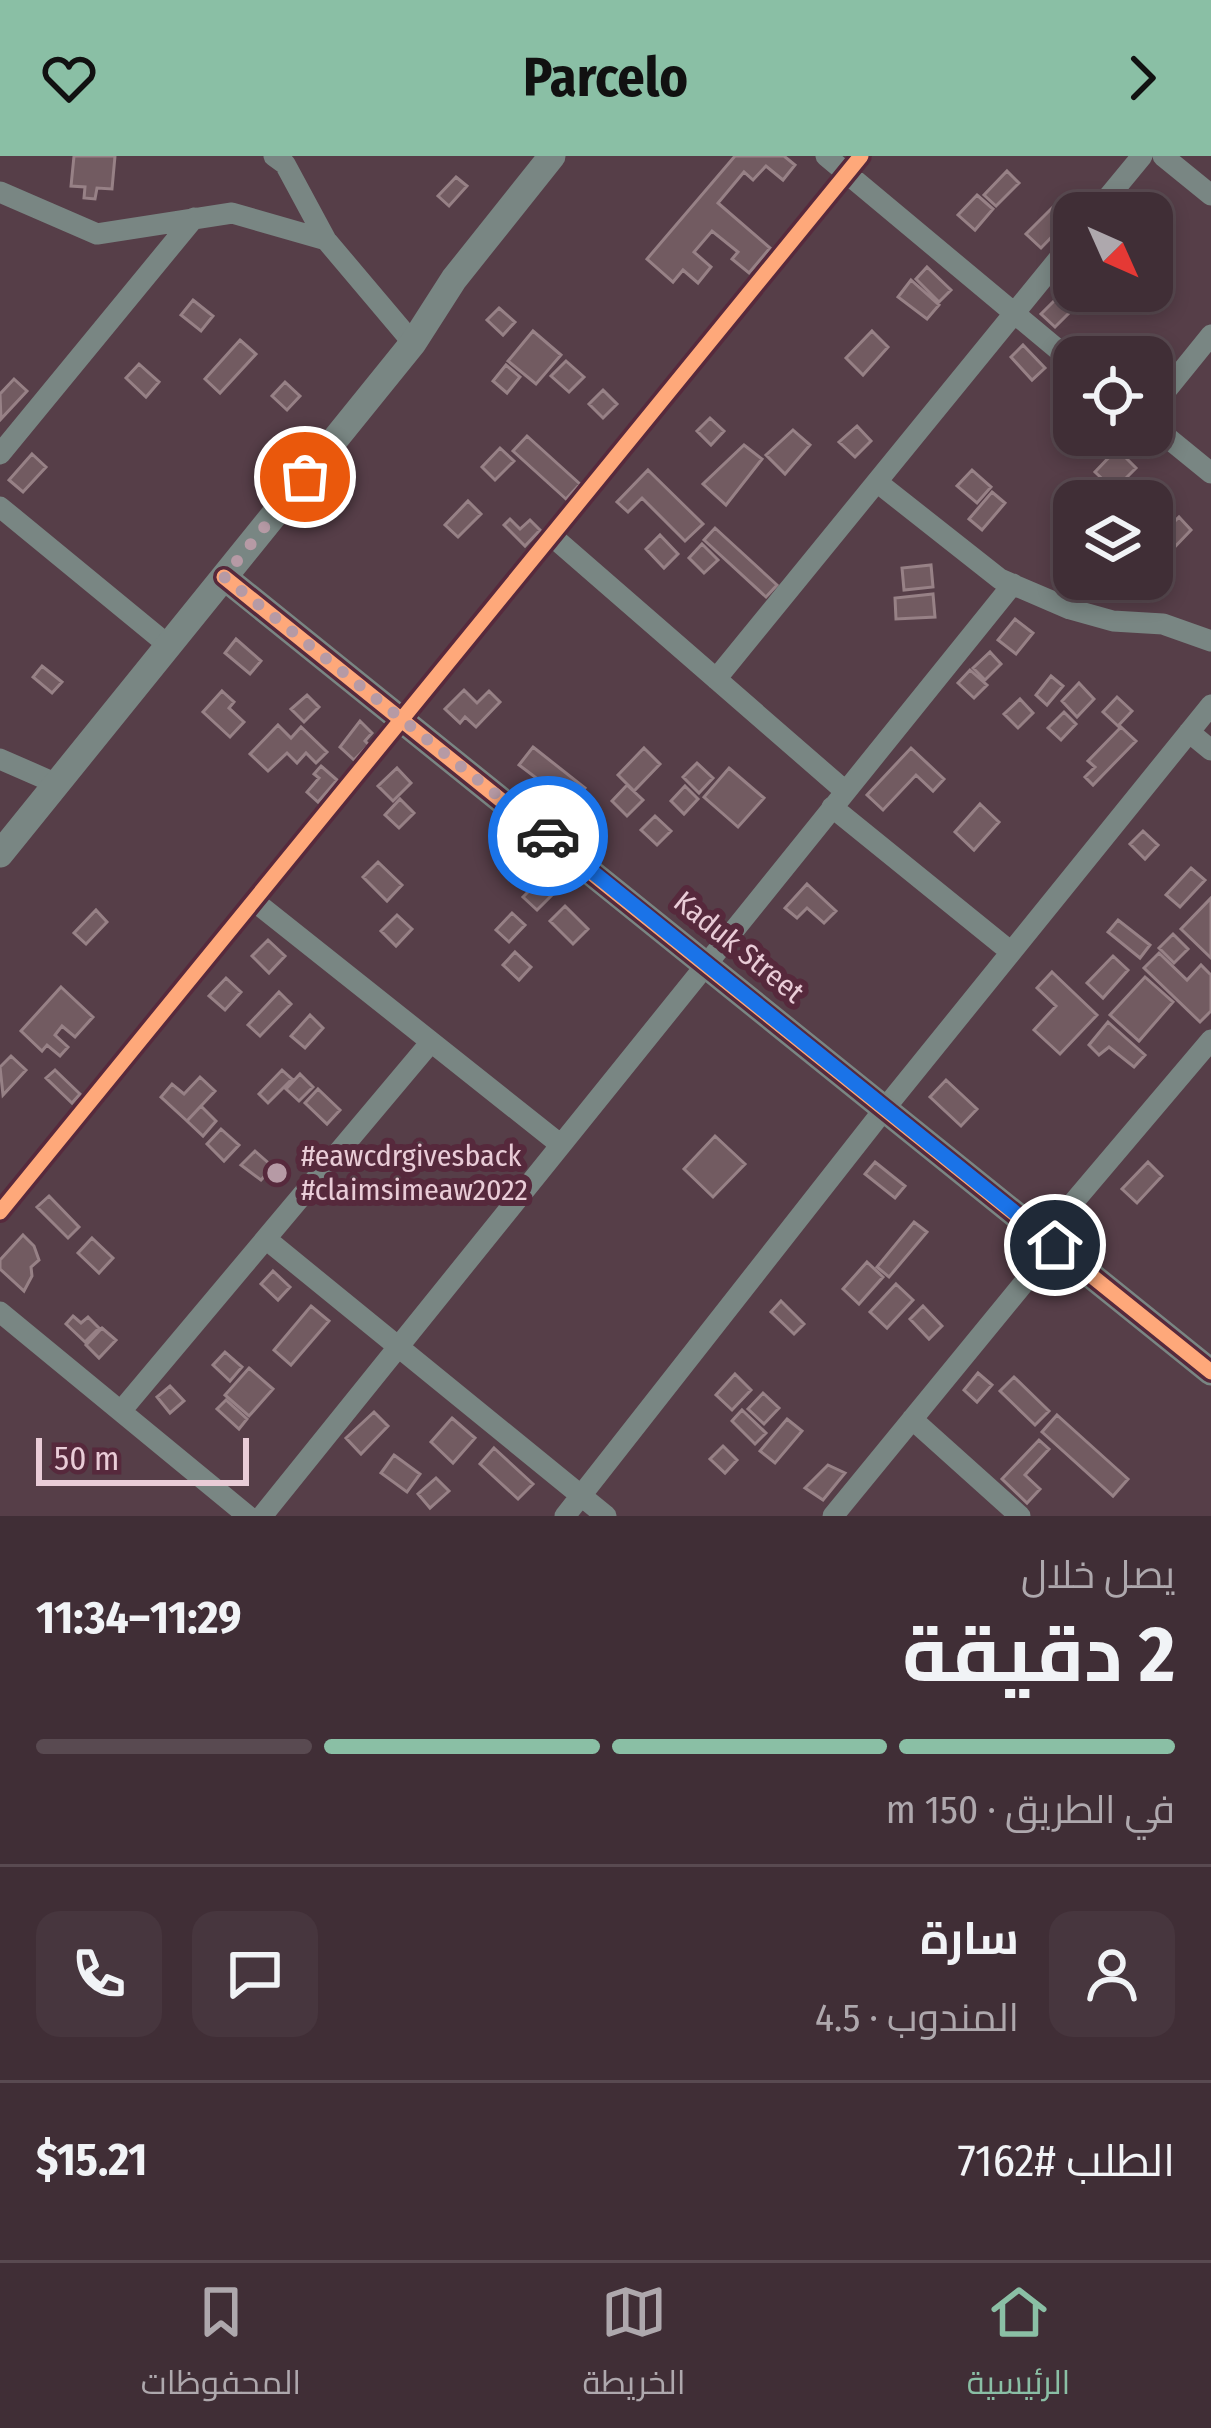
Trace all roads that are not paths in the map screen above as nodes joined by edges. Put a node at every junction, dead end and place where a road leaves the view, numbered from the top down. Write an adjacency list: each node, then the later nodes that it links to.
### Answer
1 (274, 156): 11 (street)
2 (552, 156): 15 (street)
3 (826, 156): 6 (street)
4 (1142, 156): 8 (street)
5 (1163, 156): 9 (street)
6 (854, 165): 13 (street); 23 (street)
7 (0, 192): 10 (street)
8 (1113, 192)
9 (1211, 195)
10 (194, 218): 11 (street); 19 (street)
11 (326, 240): 15 (street)
12 (1053, 265): 13 (street)
13 (1014, 314): 16 (street); 21 (street)
14 (1211, 334): 17 (street)
15 (413, 343): 24 (street)
16 (1053, 346)
17 (1173, 382)
18 (1173, 442): 20 (street)
19 (0, 454)
20 (1211, 473)
21 (877, 482): 25 (street); 28 (street)
22 (0, 507): 27 (street)
23 (554, 537): 28 (street); 30 (street)
24 (224, 577): 27 (street); 30 (street, Kaduk Street)
25 (1013, 584): 26 (street); 35 (street)
26 (1211, 641)
27 (168, 645): 34 (street)
28 (716, 679): 35 (street)
29 (1211, 705): 31 (street)
30 (402, 719): 37 (street); 39 (street, Kaduk Street)
31 (1189, 732): 32 (street); 38 (street)
32 (1211, 750)
33 (0, 759): 34 (street)
34 (57, 784): 36 (street)
35 (839, 799): 38 (street); 39 (street)
36 (0, 854)
37 (254, 901): 41 (street); 46 (street)
38 (1011, 952): 44 (street)
39 (705, 963): 44 (street, Kaduk Street); 45 (street)
40 (1211, 1040): 42 (street)
41 (431, 1042): 45 (street); 47 (street)
42 (1190, 1064): 43 (street); 48 (street)
43 (1211, 1081)
44 (886, 1107): 48 (street, Kaduk Street); 54 (street)
45 (561, 1144): 50 (street)
46 (0, 1212)
47 (266, 1239): 50 (street); 52 (street)
48 (1050, 1241): 51 (street, Kaduk Street); 53 (street)
49 (0, 1312): 52 (street)
50 (398, 1350): 54 (street); 56 (street)
51 (1211, 1372)
52 (121, 1412): 55 (street)
53 (913, 1419): 59 (street); 60 (street)
54 (582, 1496): 57 (street); 58 (street)
55 (248, 1516)
56 (262, 1516)
57 (565, 1516)
58 (606, 1516)
59 (832, 1516)
60 (1020, 1516)

